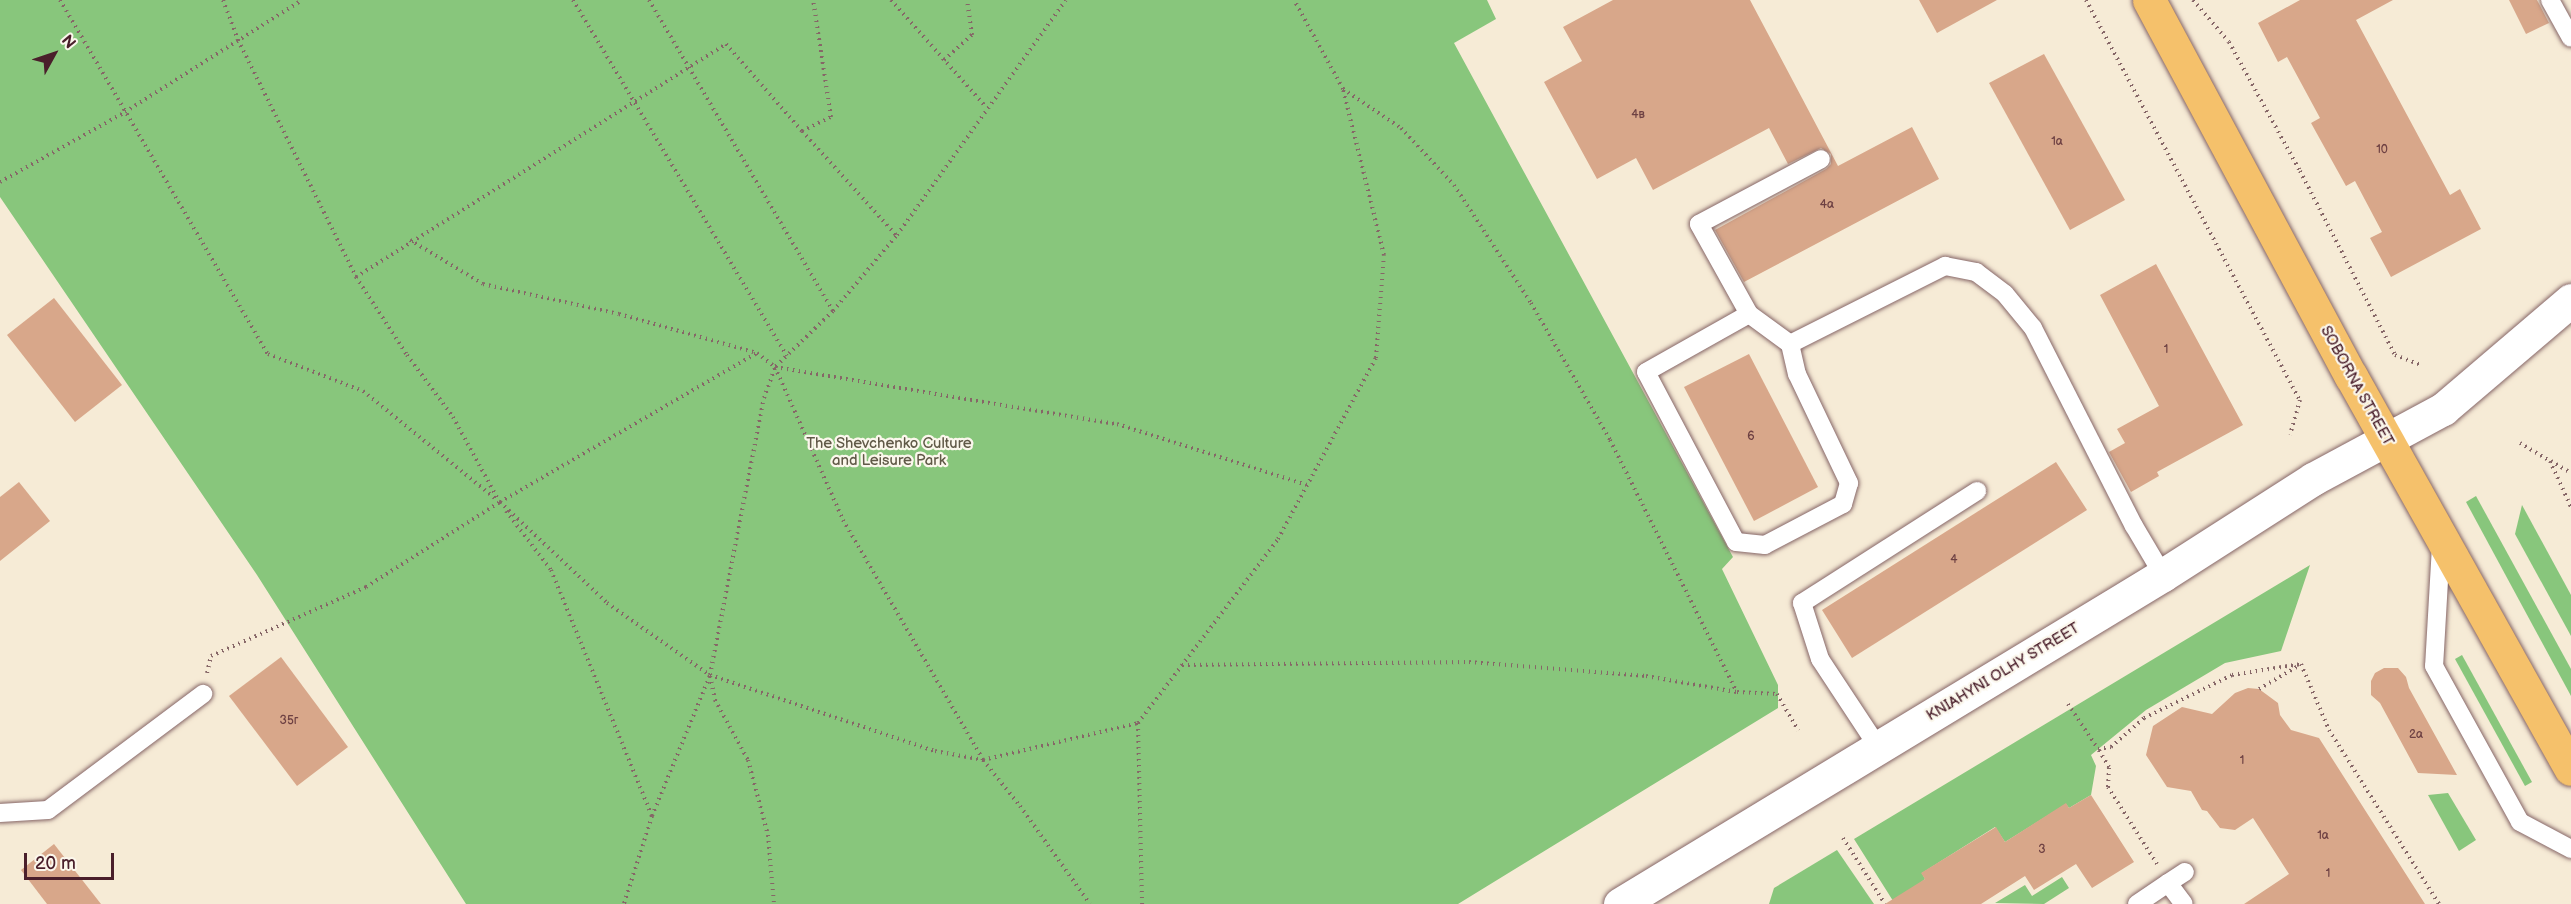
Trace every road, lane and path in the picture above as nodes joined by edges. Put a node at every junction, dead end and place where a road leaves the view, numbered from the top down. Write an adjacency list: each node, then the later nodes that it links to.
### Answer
1 (60, 0): 22 (path)
2 (223, 0): 16 (path)
3 (303, 0): 16 (path)
4 (573, 0): 20 (path)
5 (649, 0): 18 (path)
6 (813, 0): 23 (path)
7 (891, 0): 17 (path)
8 (967, 0): 17 (path)
9 (1066, 0): 21 (path)
10 (1294, 0): 19 (path)
11 (2086, 0): 37 (path)
12 (2149, 0): 38 (main road, SOBORNA STREET)
13 (2193, 0): 35 (path)
14 (2550, 0): 15 (lane)
15 (2571, 38)
16 (238, 40): 22 (path); 28 (path)
17 (944, 60): 21 (path)
18 (690, 67): 20 (path); 23 (path); 30 (path)
19 (1343, 89): 42 (path); 52 (path)
20 (633, 102): 27 (path); 34 (path)
21 (987, 108): 26 (path)
22 (125, 112): 25 (path); 44 (path)
23 (802, 131): 26 (path)
24 (1821, 159): 31 (lane)
25 (0, 182)
26 (897, 235): 30 (path)
27 (410, 240): 28 (path); 33 (path)
28 (356, 277): 44 (path)
29 (2571, 300): 38 (street, KNIAHYNI OLHY STREET)
30 (833, 310): 34 (path)
31 (1749, 314): 32 (lane); 32 (lane)
32 (1790, 344): 47 (lane)
33 (757, 353): 36 (path); 44 (path)
34 (787, 356): 36 (path)
35 (2419, 364)
36 (775, 367): 42 (path); 50 (path); 59 (path)
37 (2290, 435)
38 (2386, 440): 46 (main road, SOBORNA STREET); 47 (street, KNIAHYNI OLHY STREET)
39 (2520, 442): 40 (path)
40 (2550, 460): 41 (path); 45 (path)
41 (2571, 473)
42 (1307, 485): 49 (path)
43 (1977, 491): 57 (lane)
44 (500, 502): 50 (path); 53 (path); 62 (path)
45 (2571, 507)
46 (2442, 538): 60 (main road, SOBORNA STREET); 64 (lane)
47 (2163, 575): 57 (street, KNIAHYNI OLHY STREET)
48 (2301, 664): 51 (path); 58 (path); 75 (path)
49 (1182, 665): 52 (path); 55 (path)
50 (710, 675): 59 (path); 62 (path); 68 (path)
51 (2259, 689)
52 (1737, 692): 56 (path)
53 (202, 694): 61 (lane)
54 (2068, 704): 58 (path)
55 (1138, 723): 59 (path); 70 (path)
56 (1798, 730)
57 (1878, 747): 71 (street, KNIAHYNI OLHY STREET)
58 (2098, 749): 66 (path)
59 (983, 760): 69 (path)
60 (2571, 769)
61 (0, 813)
62 (652, 816): 67 (path)
63 (1843, 838): 72 (path)
64 (2571, 849)
65 (2185, 872): 66 (lane)
66 (2168, 883): 73 (lane); 74 (lane)
67 (624, 904)
68 (774, 904)
69 (1090, 904)
70 (1142, 904)
71 (1620, 904)
72 (1886, 904)
73 (2137, 904)
74 (2184, 904)
75 (2439, 904)

